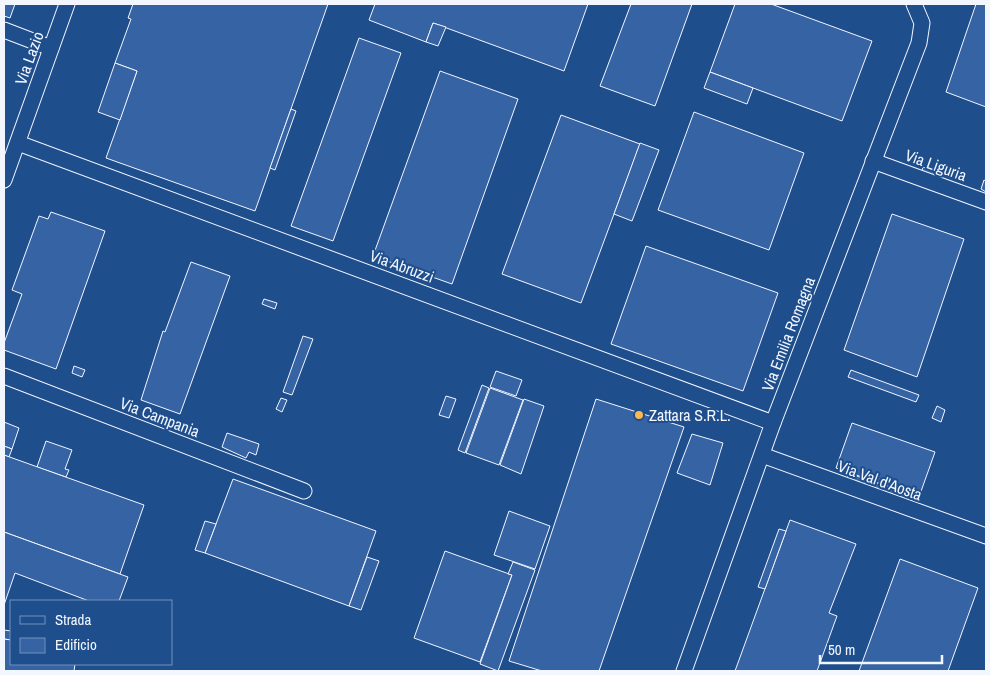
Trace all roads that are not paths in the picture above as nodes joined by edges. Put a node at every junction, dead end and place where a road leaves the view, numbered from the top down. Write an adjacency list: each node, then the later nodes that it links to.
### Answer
1 (67, 4): 4 (street, Via Lazio)
2 (916, 7): 6 (street, Via Emilia Romagna)
3 (4, 30): 4 (street)
4 (52, 48): 5 (street, Via Lazio)
5 (18, 143): 7 (street, Via Lazio); 10 (street, Via Abruzzi)
6 (873, 161): 8 (street, Via Liguria); 10 (street, Via Emilia Romagna)
7 (4, 180)
8 (986, 202)
9 (4, 376): 12 (street, Via Campania)
10 (774, 423): 11 (street, Via Emilia Romagna)
11 (762, 455): 13 (street, Via Val d'Aosta); 14 (street, Via Emilia Romagna)
12 (304, 491)
13 (986, 536)
14 (684, 671)

